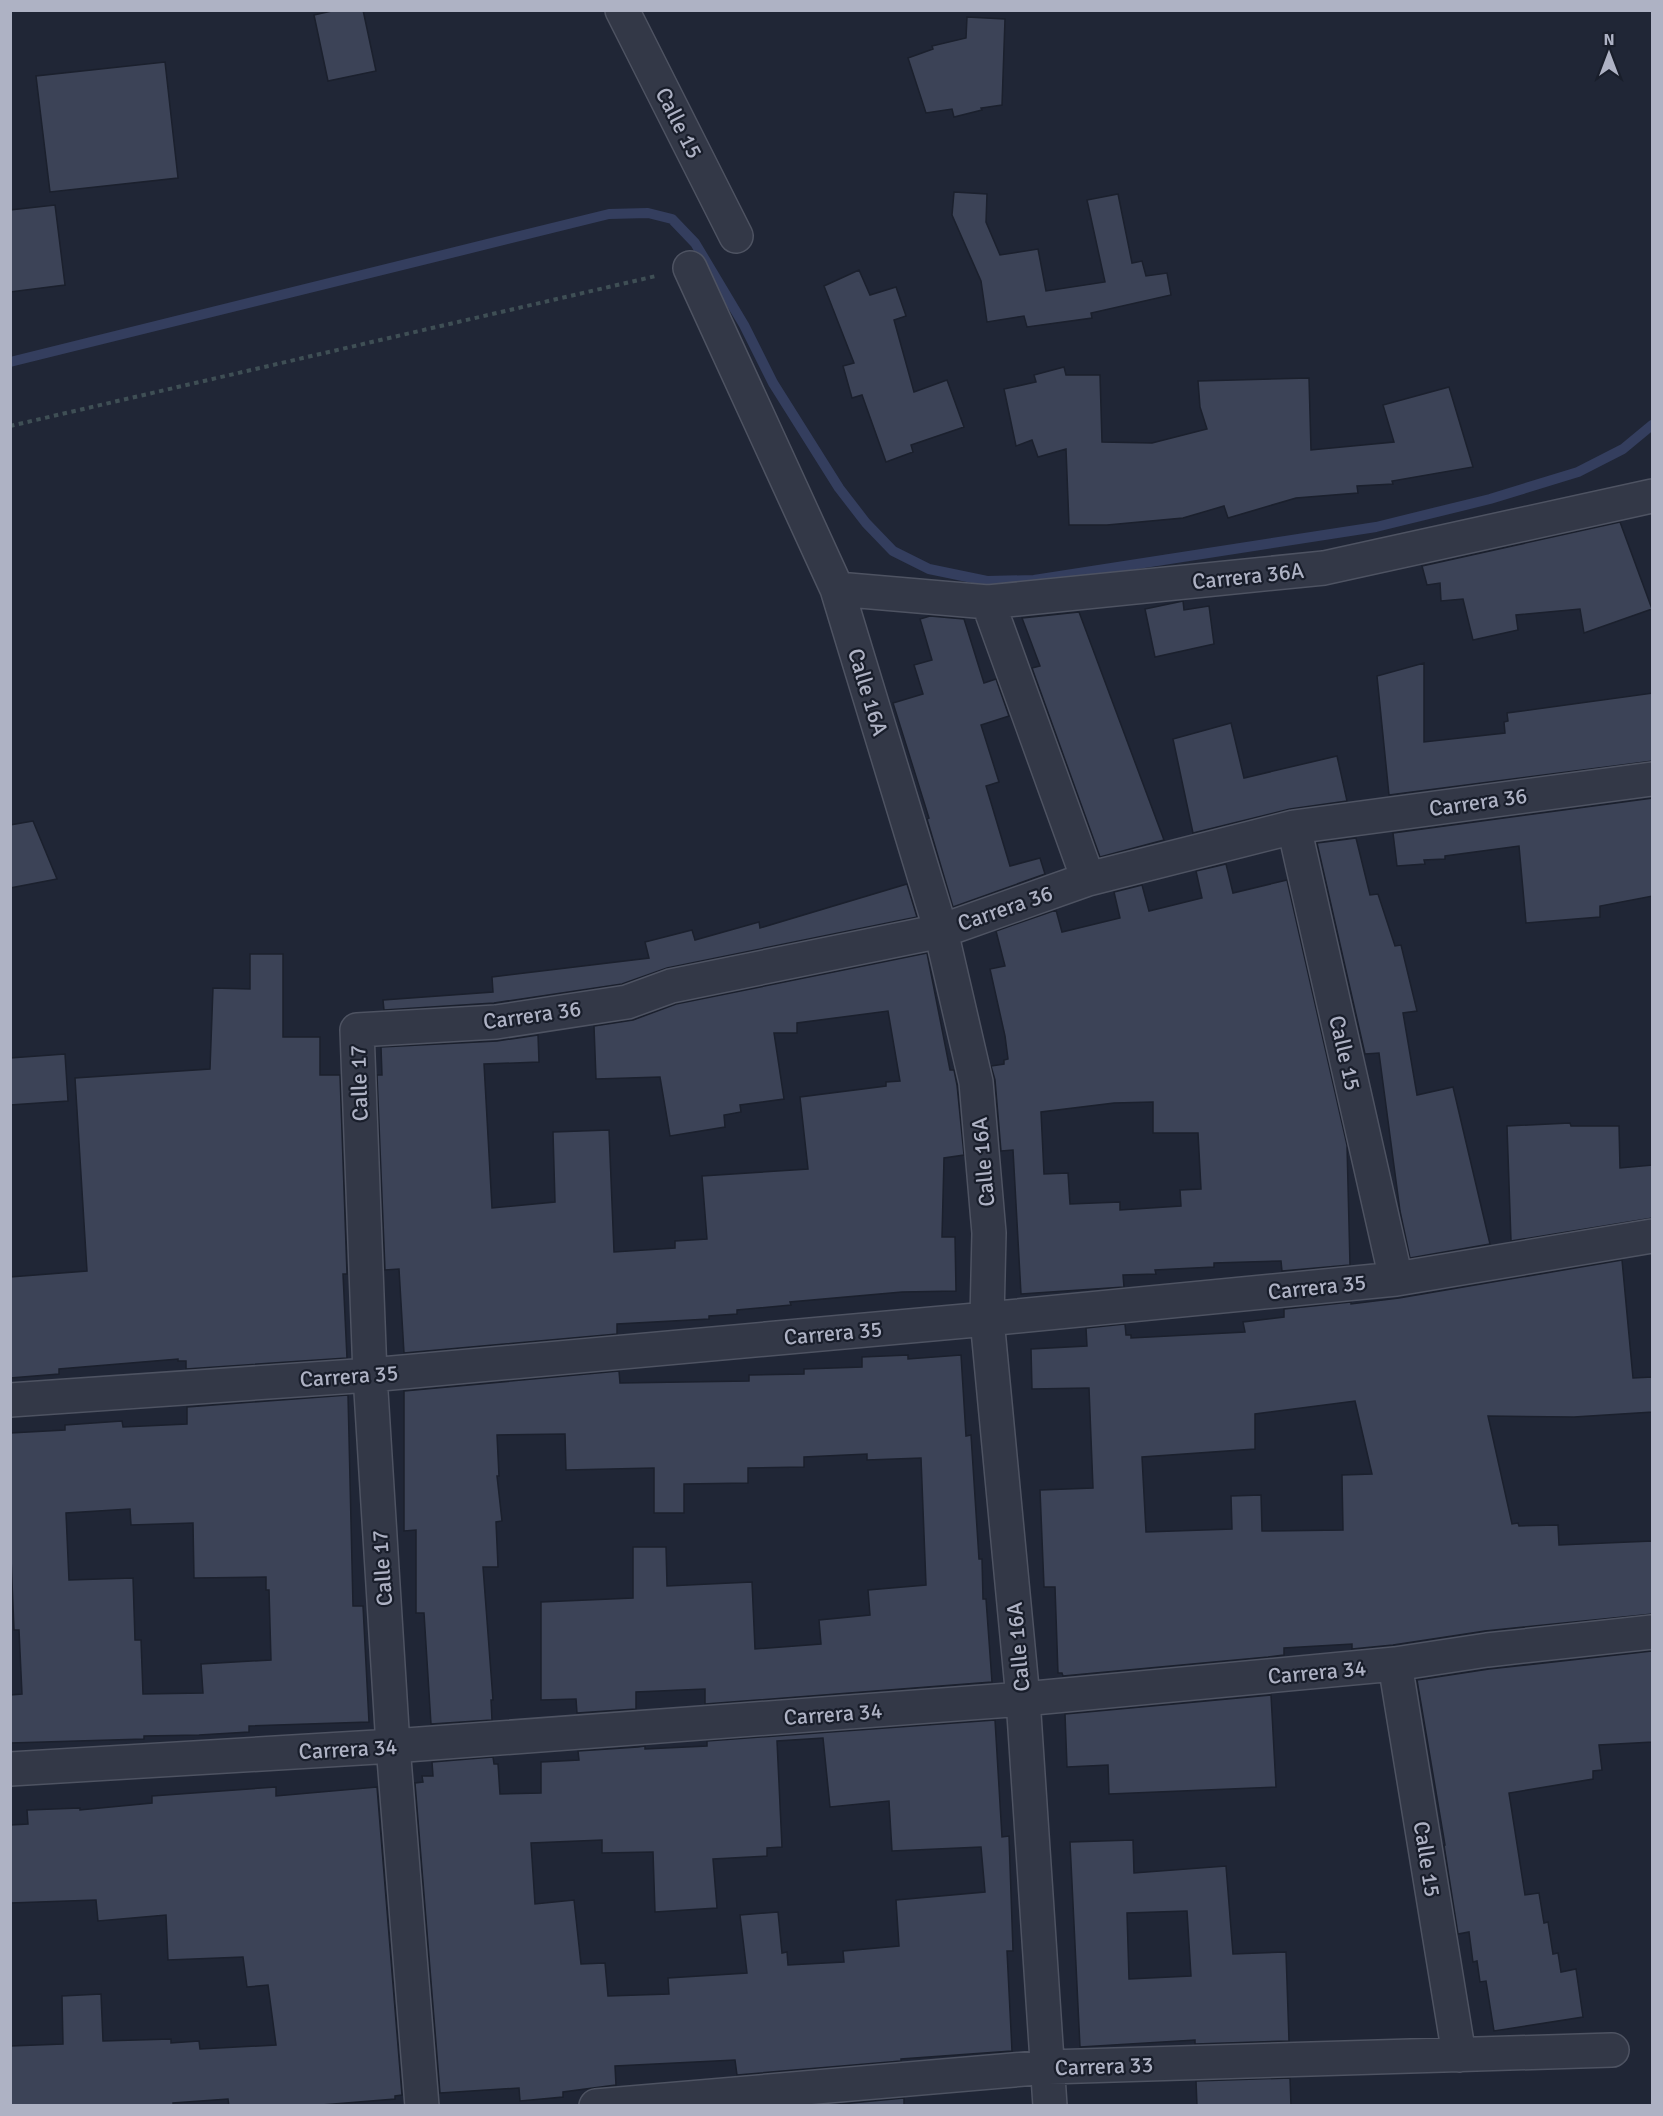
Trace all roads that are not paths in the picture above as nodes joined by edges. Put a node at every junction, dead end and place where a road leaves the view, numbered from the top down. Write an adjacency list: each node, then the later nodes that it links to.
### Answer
1 (621, 10): 2 (street, Calle 15)
2 (736, 236)
3 (690, 268): 5 (street, Calle 16A)
4 (1653, 496): 6 (street, Carrera 36A)
5 (837, 588): 6 (street, Carrera 36A); 10 (street, Calle 16A)
6 (988, 602): 9 (street)
7 (1653, 778): 8 (street, Carrera 36)
8 (1294, 827): 9 (street, Carrera 36); 13 (street, Calle 15)
9 (1088, 879): 10 (street, Carrera 36)
10 (941, 931): 11 (street, Carrera 36); 14 (street, Calle 16A)
11 (357, 1030): 15 (street, Calle 17)
12 (1653, 1236): 13 (street, Carrera 35)
13 (1396, 1279): 14 (street, Carrera 35)
14 (987, 1319): 15 (street, Carrera 35); 19 (street, Calle 16A)
15 (370, 1375): 16 (street, Carrera 35); 20 (street, Calle 17)
16 (10, 1400)
17 (1653, 1632): 18 (street, Carrera 34)
18 (1395, 1664): 19 (street, Carrera 34); 23 (street, Calle 15)
19 (1023, 1699): 20 (street, Carrera 34); 24 (street, Calle 16A)
20 (393, 1746): 21 (street, Carrera 34); 25 (street, Calle 17)
21 (10, 1769)
22 (1612, 2050): 23 (street, Carrera 33)
23 (1459, 2055): 24 (street, Carrera 33)
24 (1048, 2067): 26 (street, Carrera 33); 27 (street, Calle 16A)
25 (422, 2106)
26 (596, 2106)
27 (1050, 2106)

